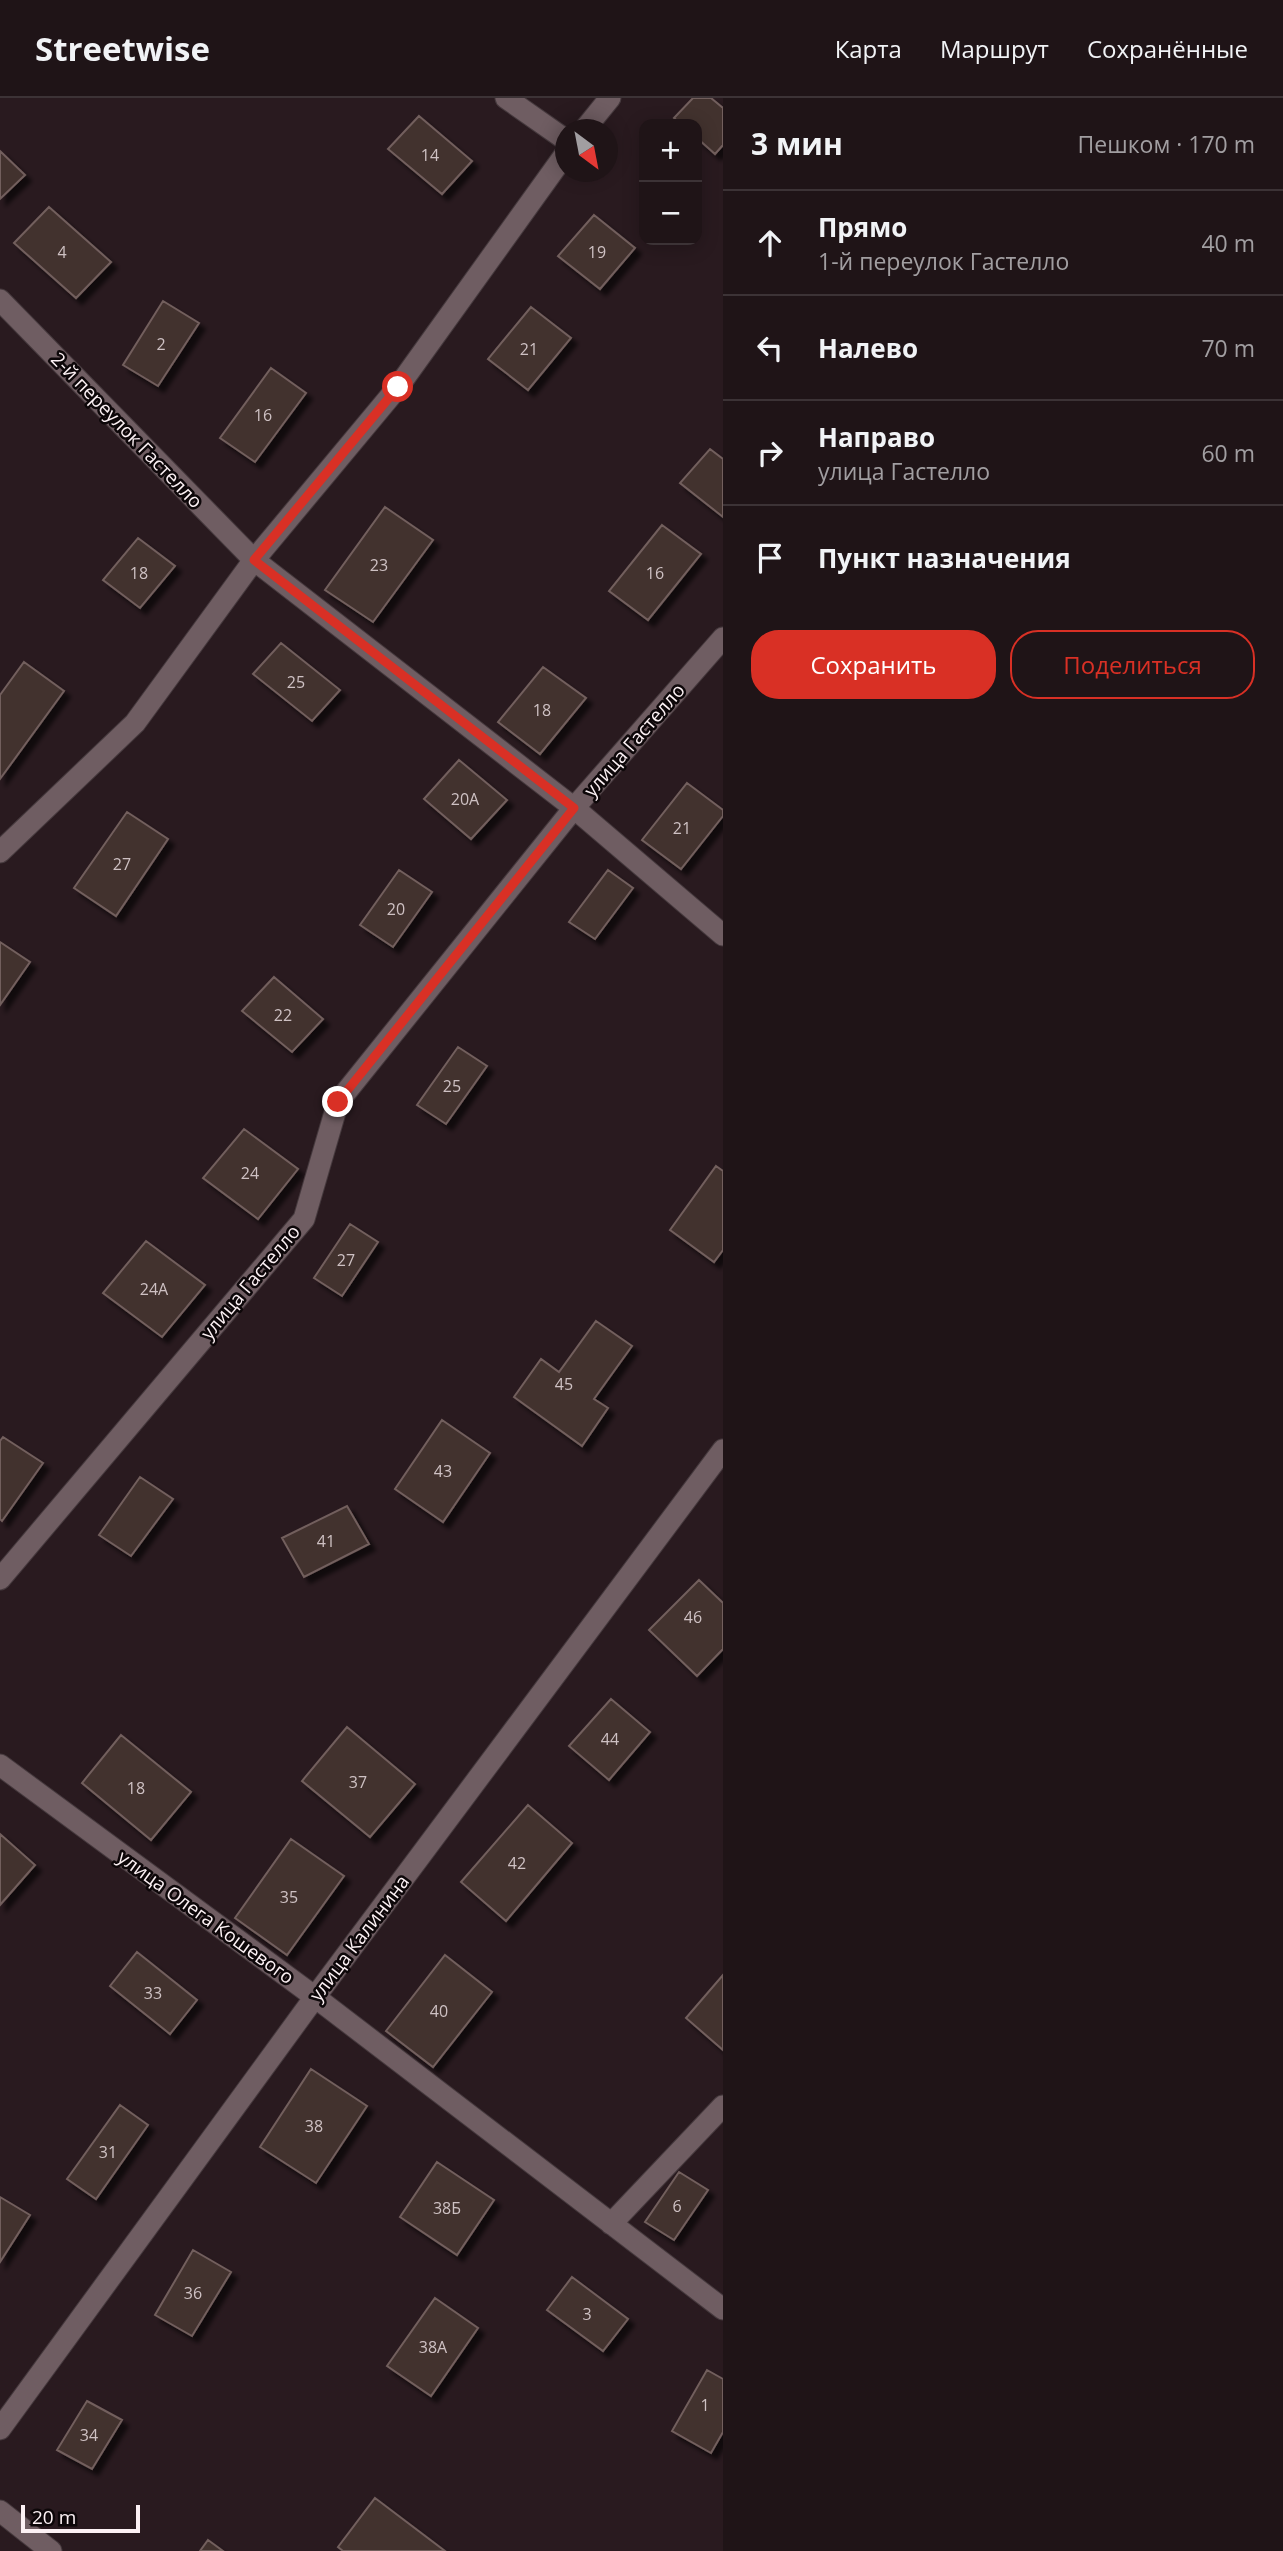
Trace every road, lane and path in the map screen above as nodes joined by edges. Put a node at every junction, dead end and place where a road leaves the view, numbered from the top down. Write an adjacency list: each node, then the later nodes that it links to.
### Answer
1 (506, 98): 4 (street)
2 (610, 98): 3 (street)
3 (593, 119)
4 (555, 133)
5 (555, 167): 7 (street)
6 (0, 300): 7 (street, 2-й переулок Гастелло)
7 (254, 560): 9 (street, 2-й переулок Гастелло); 10 (street)
8 (723, 638): 9 (street, улица Гастелло)
9 (574, 808): 11 (street, 2-й переулок Гастелло); 13 (street, улица Гастелло)
10 (0, 852)
11 (723, 935)
12 (723, 1450): 15 (street, улица Калинина)
13 (0, 1578)
14 (0, 1765): 15 (street, улица Олега Кошевого)
15 (315, 1997): 17 (street, улица Олега Кошевого); 19 (street, улица Калинина)
16 (723, 2106): 17 (street)
17 (611, 2224): 18 (street, улица Олега Кошевого)
18 (723, 2309)
19 (0, 2429)
20 (0, 2511): 21 (street)
21 (51, 2551)

